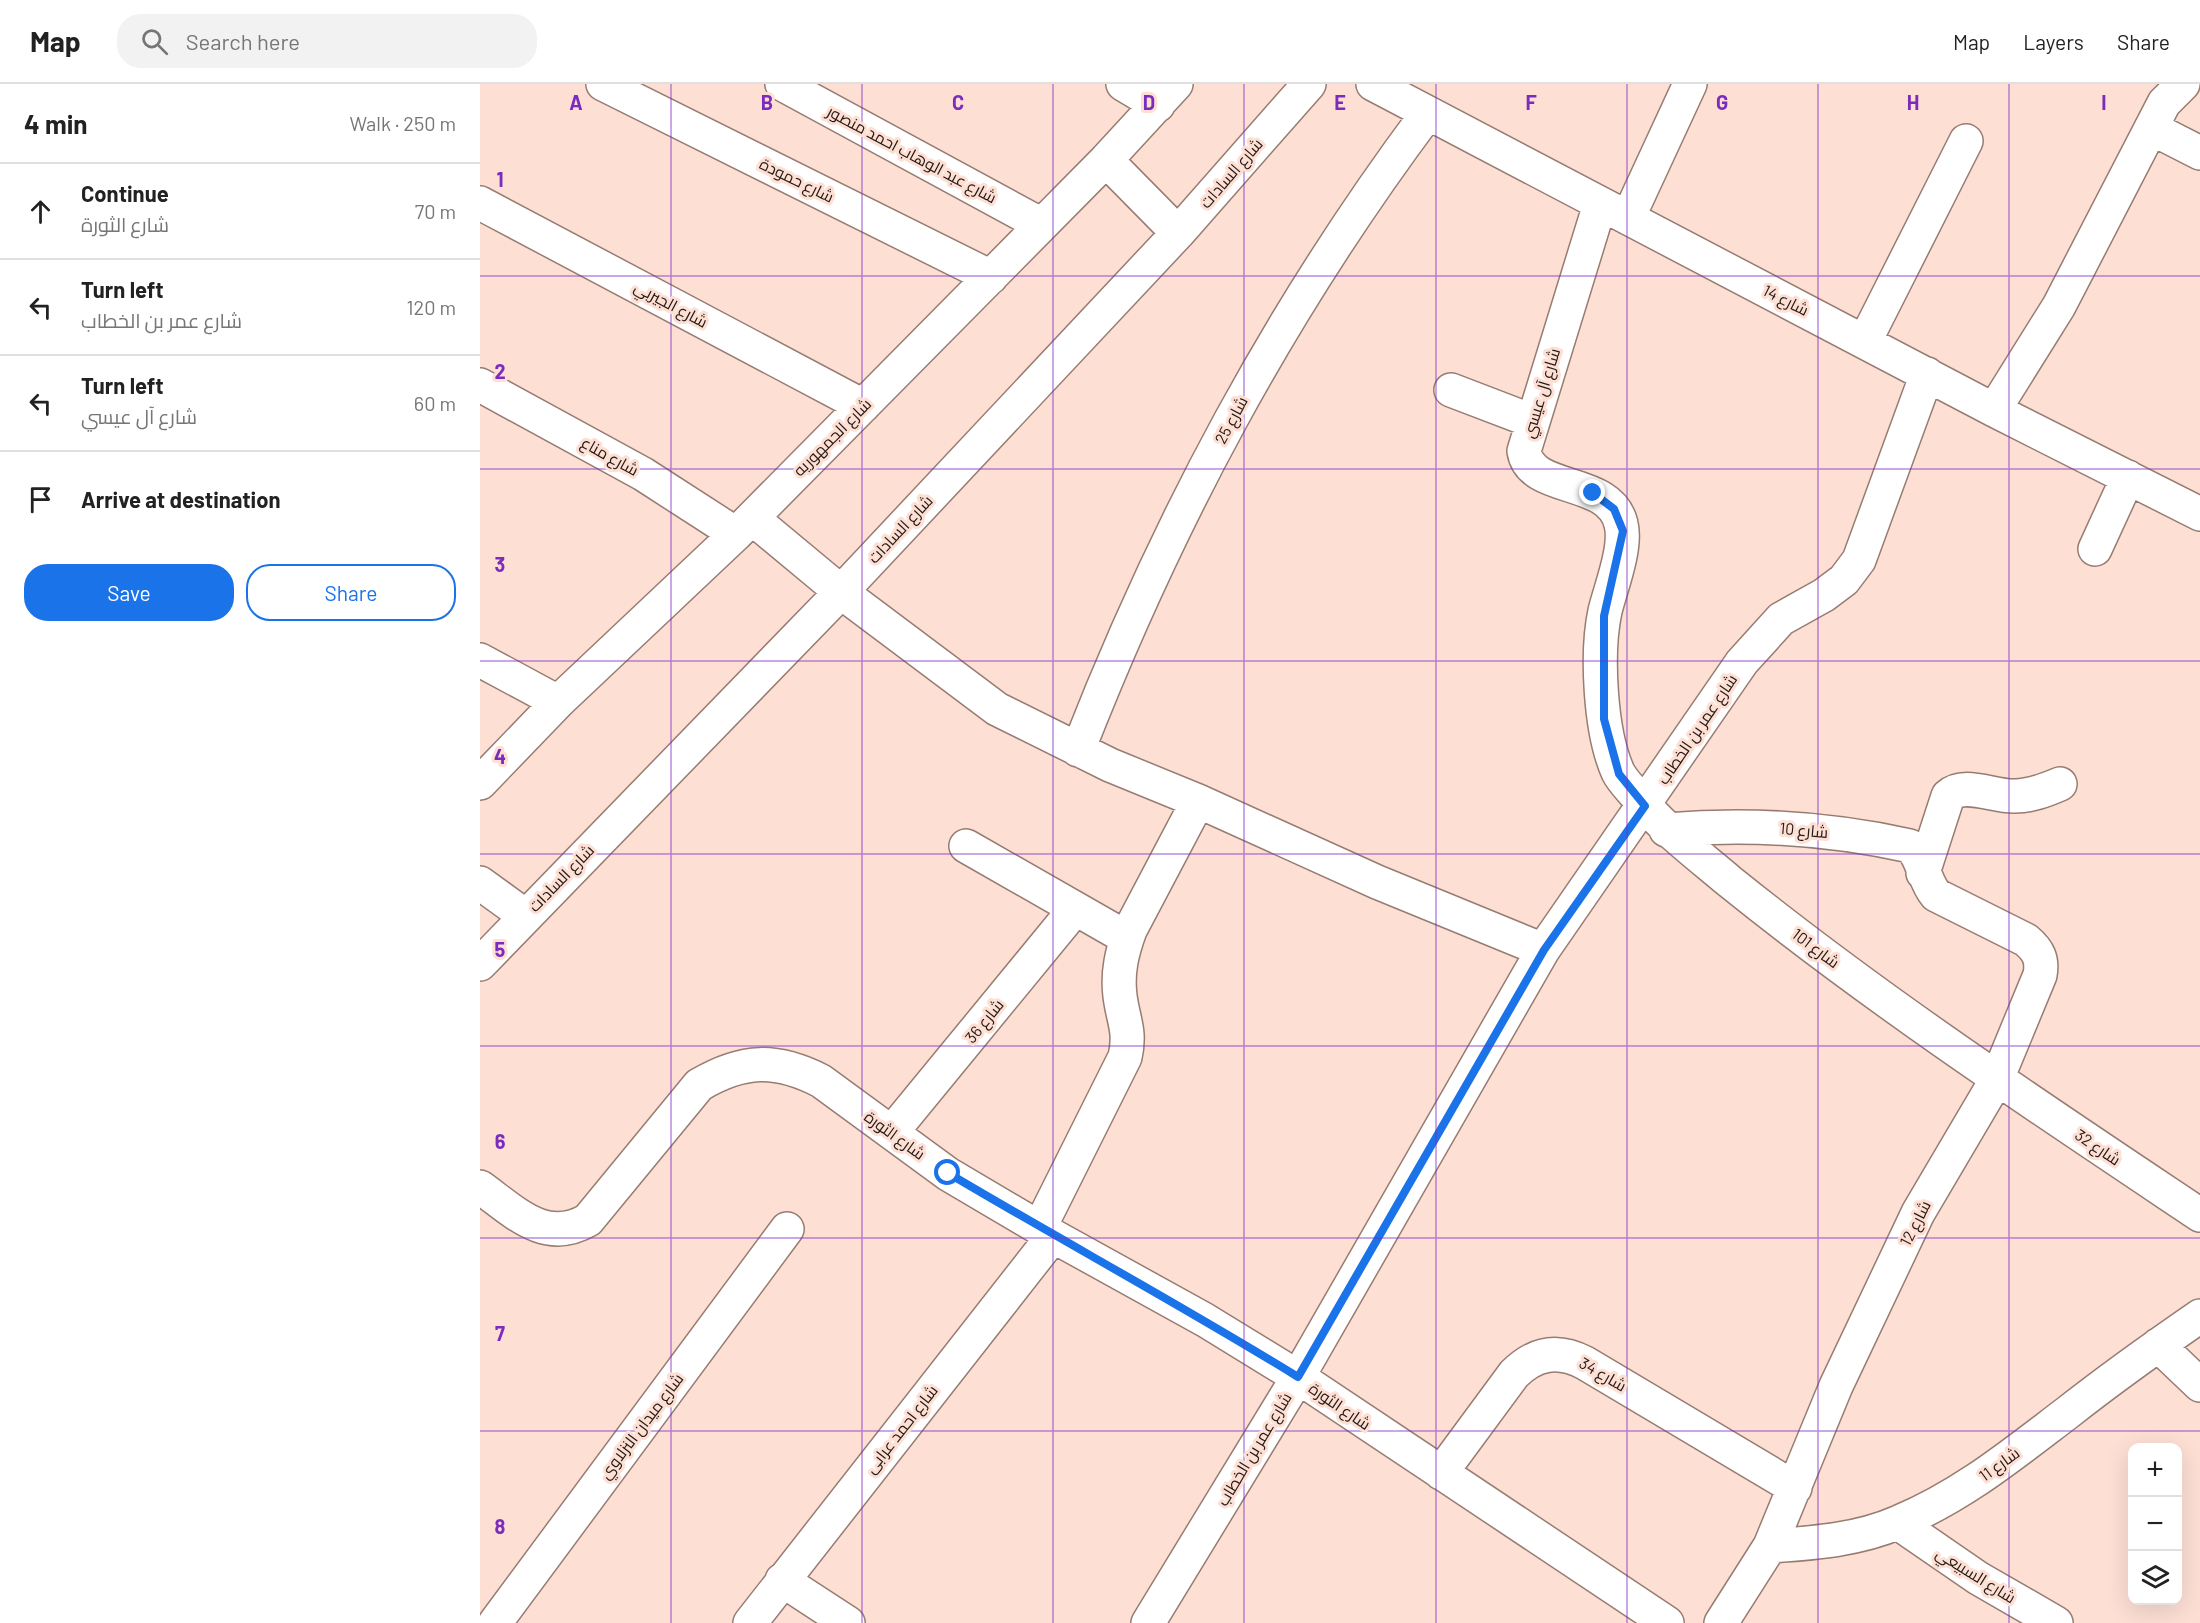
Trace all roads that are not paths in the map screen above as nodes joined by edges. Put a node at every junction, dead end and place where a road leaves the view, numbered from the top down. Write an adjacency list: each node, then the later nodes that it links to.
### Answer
1 (603, 84): 18 (street, شارع حمودة)
2 (782, 84): 16 (street, شارع عبد الوهاب احمد منصور)
3 (1123, 84): 8 (street)
4 (1373, 84): 9 (street, شارع 14)
5 (1690, 84): 15 (street, شارع آل عيسي)
6 (2180, 85): 10 (street)
7 (1302, 86): 17 (street, شارع السادات)
8 (1167, 94): 13 (street, شارع الجمهوريه)
9 (1427, 114): 15 (street, شارع 14); 33 (street, شارع 25)
10 (2151, 128): 12 (street); 24 (street)
11 (1966, 141): 19 (street)
12 (2200, 153)
13 (1106, 160): 16 (street, شارع الجمهوريه); 17 (street)
14 (480, 203): 23 (street, شارع الجيربي)
15 (1614, 211): 19 (street, شارع 14); 25 (street, شارع آل عيسي)
16 (1042, 225): 18 (street, شارع الجمهوريه)
17 (1178, 233): 30 (street, شارع السادات)
18 (991, 277): 23 (street, شارع الجمهوريه)
19 (1865, 341): 20 (street, شارع 14)
20 (1928, 374): 24 (street, شارع 14); 37 (street, شارع عمر بن الخطاب)
21 (480, 385): 28 (street, شارع مناع)
22 (1451, 390): 25 (street)
23 (863, 406): 28 (street, شارع الجمهوريه)
24 (1994, 410): 26 (street, شارع 14)
25 (1532, 421): 37 (street, شارع آل عيسي)
26 (2128, 477): 27 (street, شارع 14); 29 (street)
27 (2200, 514)
28 (744, 526): 30 (street, شارع مناع); 32 (street, شارع الجمهوريه)
29 (2095, 549)
30 (841, 592): 33 (street, شارع مناع); 43 (street, شارع السادات)
31 (480, 660): 32 (street)
32 (558, 702): 34 (street, شارع الجمهوريه)
33 (1078, 750): 36 (street, شارع مناع)
34 (480, 783)
35 (2060, 784): 40 (street)
36 (1198, 801): 44 (street, شارع احمد عرابى); 45 (street, شارع مناع)
37 (1645, 806): 38 (street, شارع 101); 45 (street, شارع عمر بن الخطاب)
38 (1666, 830): 40 (street, شارع 10); 47 (street, شارع 101)
39 (966, 846): 42 (street)
40 (1923, 873): 47 (street, شارع 12)
41 (480, 883): 43 (street)
42 (1075, 909): 44 (street); 48 (street, شارع 36)
43 (524, 915): 46 (street, شارع السادات)
44 (1127, 938): 52 (street, شارع احمد عرابى)
45 (1544, 950): 55 (street, شارع عمر بن الخطاب)
46 (480, 964)
47 (1997, 1079): 50 (street, شارع 32); 58 (street, شارع 12)
48 (892, 1132): 49 (street, شارع الثورة); 52 (street, شارع الثورة)
49 (480, 1187)
50 (2200, 1215)
51 (787, 1229): 62 (street, شارع ميدان النزلاوي)
52 (1046, 1231): 55 (street, شارع الثورة); 61 (street, شارع احمد عرابى)
53 (2200, 1317): 54 (street, شارع 11)
54 (2158, 1345): 56 (street); 59 (street, شارع 11)
55 (1298, 1377): 57 (street, شارع الثورة); 65 (street, شارع عمر بن الخطاب)
56 (2200, 1385)
57 (1441, 1473): 58 (street, شارع 34); 66 (street, شارع الثورة)
58 (1795, 1488): 60 (street, شارع 12)
59 (1898, 1523): 60 (street, شارع 11); 68 (street, شارع السبيعي)
60 (1770, 1546): 67 (street, شارع 12)
61 (782, 1580): 63 (street, شارع احمد عرابى); 64 (street)
62 (495, 1623)
63 (750, 1623)
64 (848, 1623)
65 (1148, 1623)
66 (1667, 1623)
67 (1721, 1623)
68 (2056, 1623)

